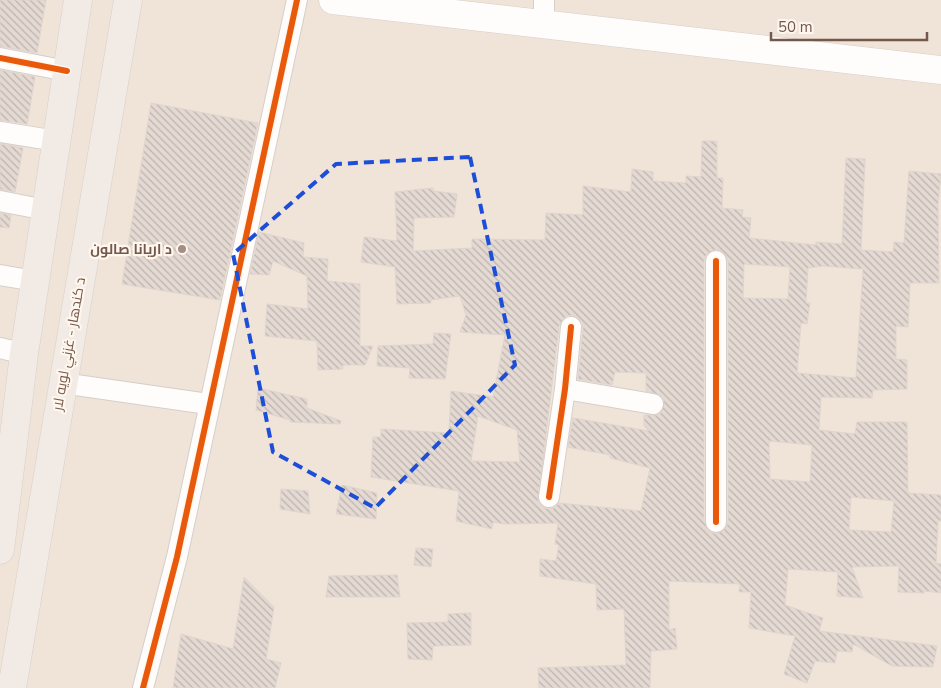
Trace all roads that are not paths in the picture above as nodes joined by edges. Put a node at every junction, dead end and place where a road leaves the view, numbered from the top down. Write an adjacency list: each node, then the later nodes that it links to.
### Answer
1 (78, 0): 8 (highway)
2 (128, 0): 18 (highway, د کندهار - غزني لويه لار)
3 (297, 0): 20 (street)
4 (333, 0): 5 (main road)
5 (544, 12): 7 (main road)
6 (0, 58): 8 (street)
7 (941, 70)
8 (68, 71): 10 (highway)
9 (0, 132): 10 (street)
10 (57, 141): 12 (highway)
11 (0, 201): 12 (street)
12 (46, 210): 15 (highway)
13 (716, 261): 23 (street)
14 (0, 275): 15 (street)
15 (35, 281): 17 (highway)
16 (571, 327): 19 (street)
17 (12, 351): 24 (highway)
18 (62, 383): 20 (street); 25 (highway, د کندهار - غزني لويه لار)
19 (565, 389): 21 (street); 22 (street)
20 (208, 404): 26 (street)
21 (653, 404)
22 (549, 497)
23 (716, 522)
24 (0, 550)
25 (12, 688)
26 (144, 688)

